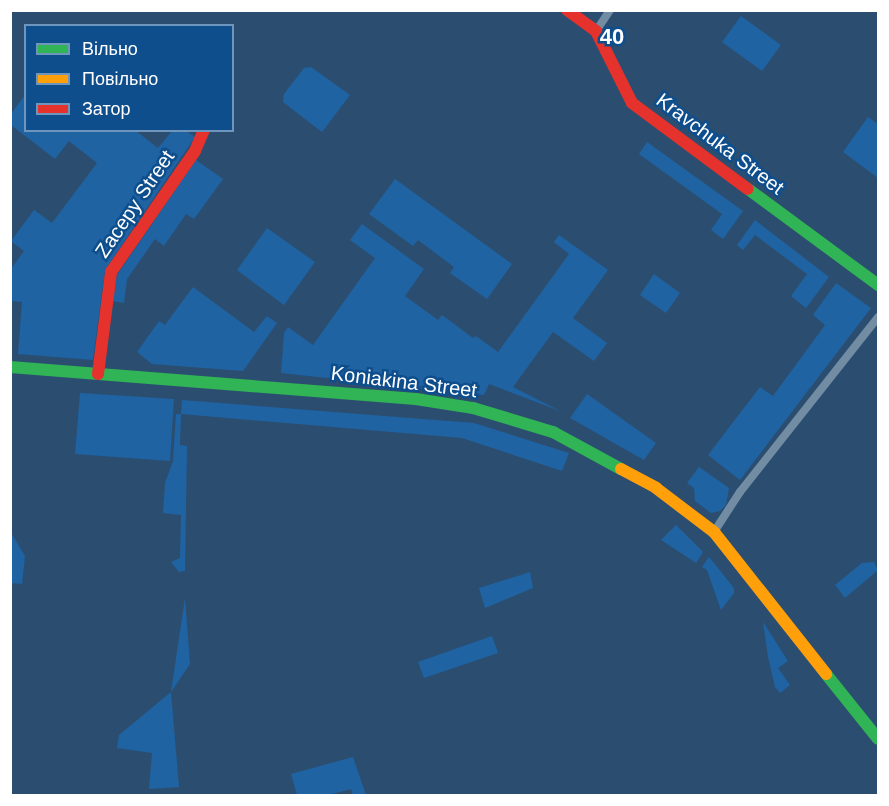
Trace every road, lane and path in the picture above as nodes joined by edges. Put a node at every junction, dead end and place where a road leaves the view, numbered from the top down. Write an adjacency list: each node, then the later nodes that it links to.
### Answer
1 (567, 10): 3 (main road, Kravchuka Street)
2 (610, 10): 3 (street)
3 (596, 31): 5 (main road, Kravchuka Street)
4 (203, 132): 8 (main road, Zacepy Street)
5 (879, 285)
6 (879, 317): 9 (street)
7 (10, 367): 8 (main road, Koniakina Street)
8 (98, 374): 9 (main road, Koniakina Street)
9 (714, 532): 10 (main road, Koniakina Street)
10 (879, 739)

